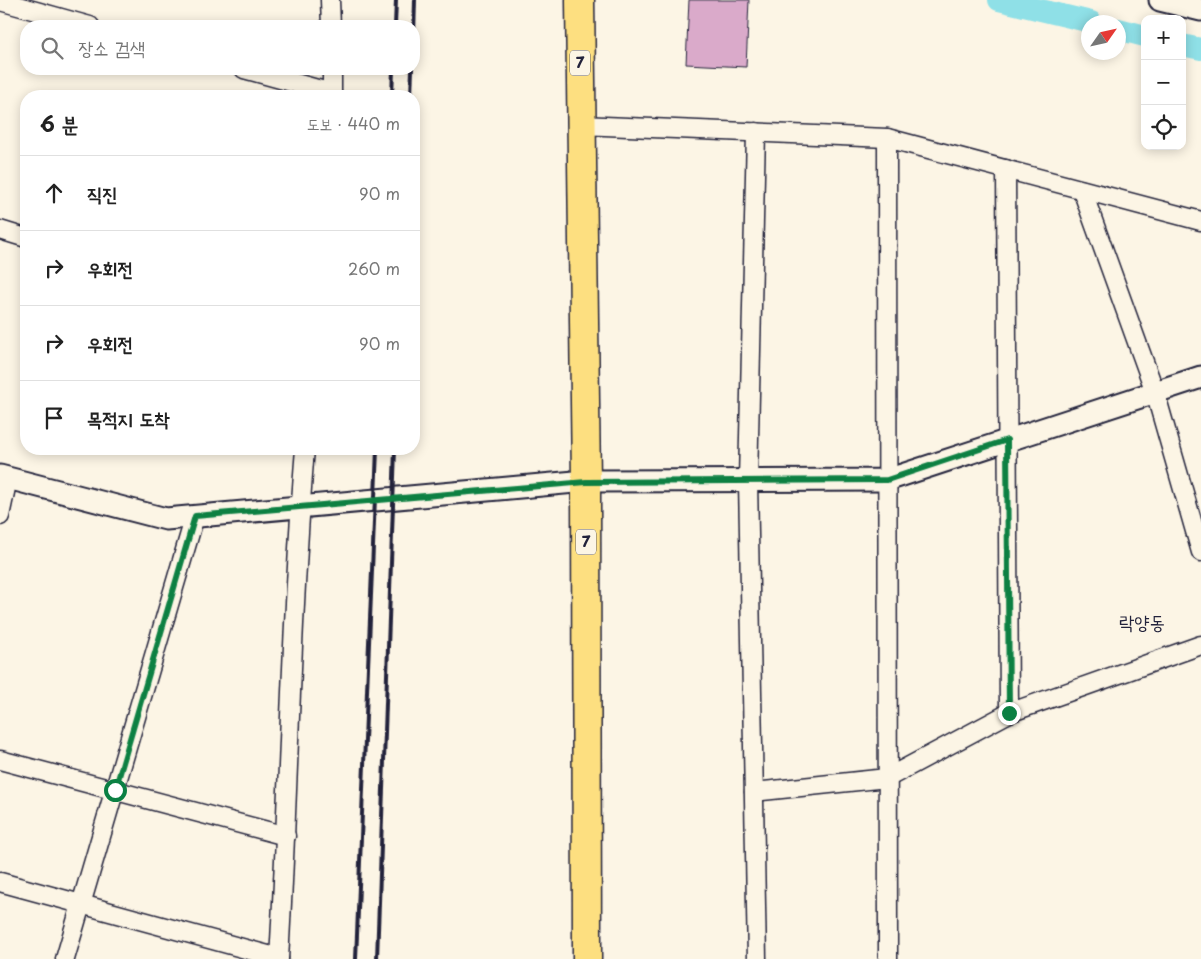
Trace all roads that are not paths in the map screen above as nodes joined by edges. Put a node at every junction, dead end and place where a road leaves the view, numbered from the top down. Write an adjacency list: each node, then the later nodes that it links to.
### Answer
1 (330, 0): 7 (street)
2 (580, 0): 12 (highway, 7)
3 (1160, 0): 5 (street)
4 (0, 2): 6 (street)
5 (1201, 10)
6 (68, 20)
7 (331, 20)
8 (264, 75): 10 (street)
9 (332, 75): 11 (street)
10 (315, 90)
11 (332, 90)
12 (581, 125): 13 (street); 27 (highway, 7)
13 (756, 132): 14 (street); 26 (street)
14 (887, 138): 15 (street); 25 (street)
15 (1006, 169): 16 (street); 22 (street)
16 (1082, 190): 17 (street); 21 (street)
17 (1201, 221)
18 (0, 230): 19 (street)
19 (20, 236)
20 (1201, 377): 21 (street)
21 (1155, 392): 22 (street); 31 (street)
22 (1007, 440): 25 (street); 33 (street)
23 (305, 455): 28 (street)
24 (4, 477): 29 (street); 30 (street)
25 (887, 480): 26 (street); 35 (street)
26 (748, 481): 27 (street); 37 (street)
27 (586, 482): 28 (street); 43 (highway, 7)
28 (306, 507): 30 (street); 38 (street)
29 (0, 516)
30 (195, 516): 36 (street)
31 (1201, 552)
32 (1201, 645): 33 (street)
33 (1009, 713): 35 (street)
34 (0, 760): 36 (street)
35 (888, 778): 37 (street); 45 (street)
36 (115, 790): 38 (street); 40 (street)
37 (754, 792): 44 (street)
38 (286, 836): 42 (street)
39 (0, 882): 40 (street)
40 (82, 904): 41 (street); 42 (street)
41 (65, 959)
42 (279, 959)
43 (586, 959)
44 (757, 959)
45 (888, 959)

